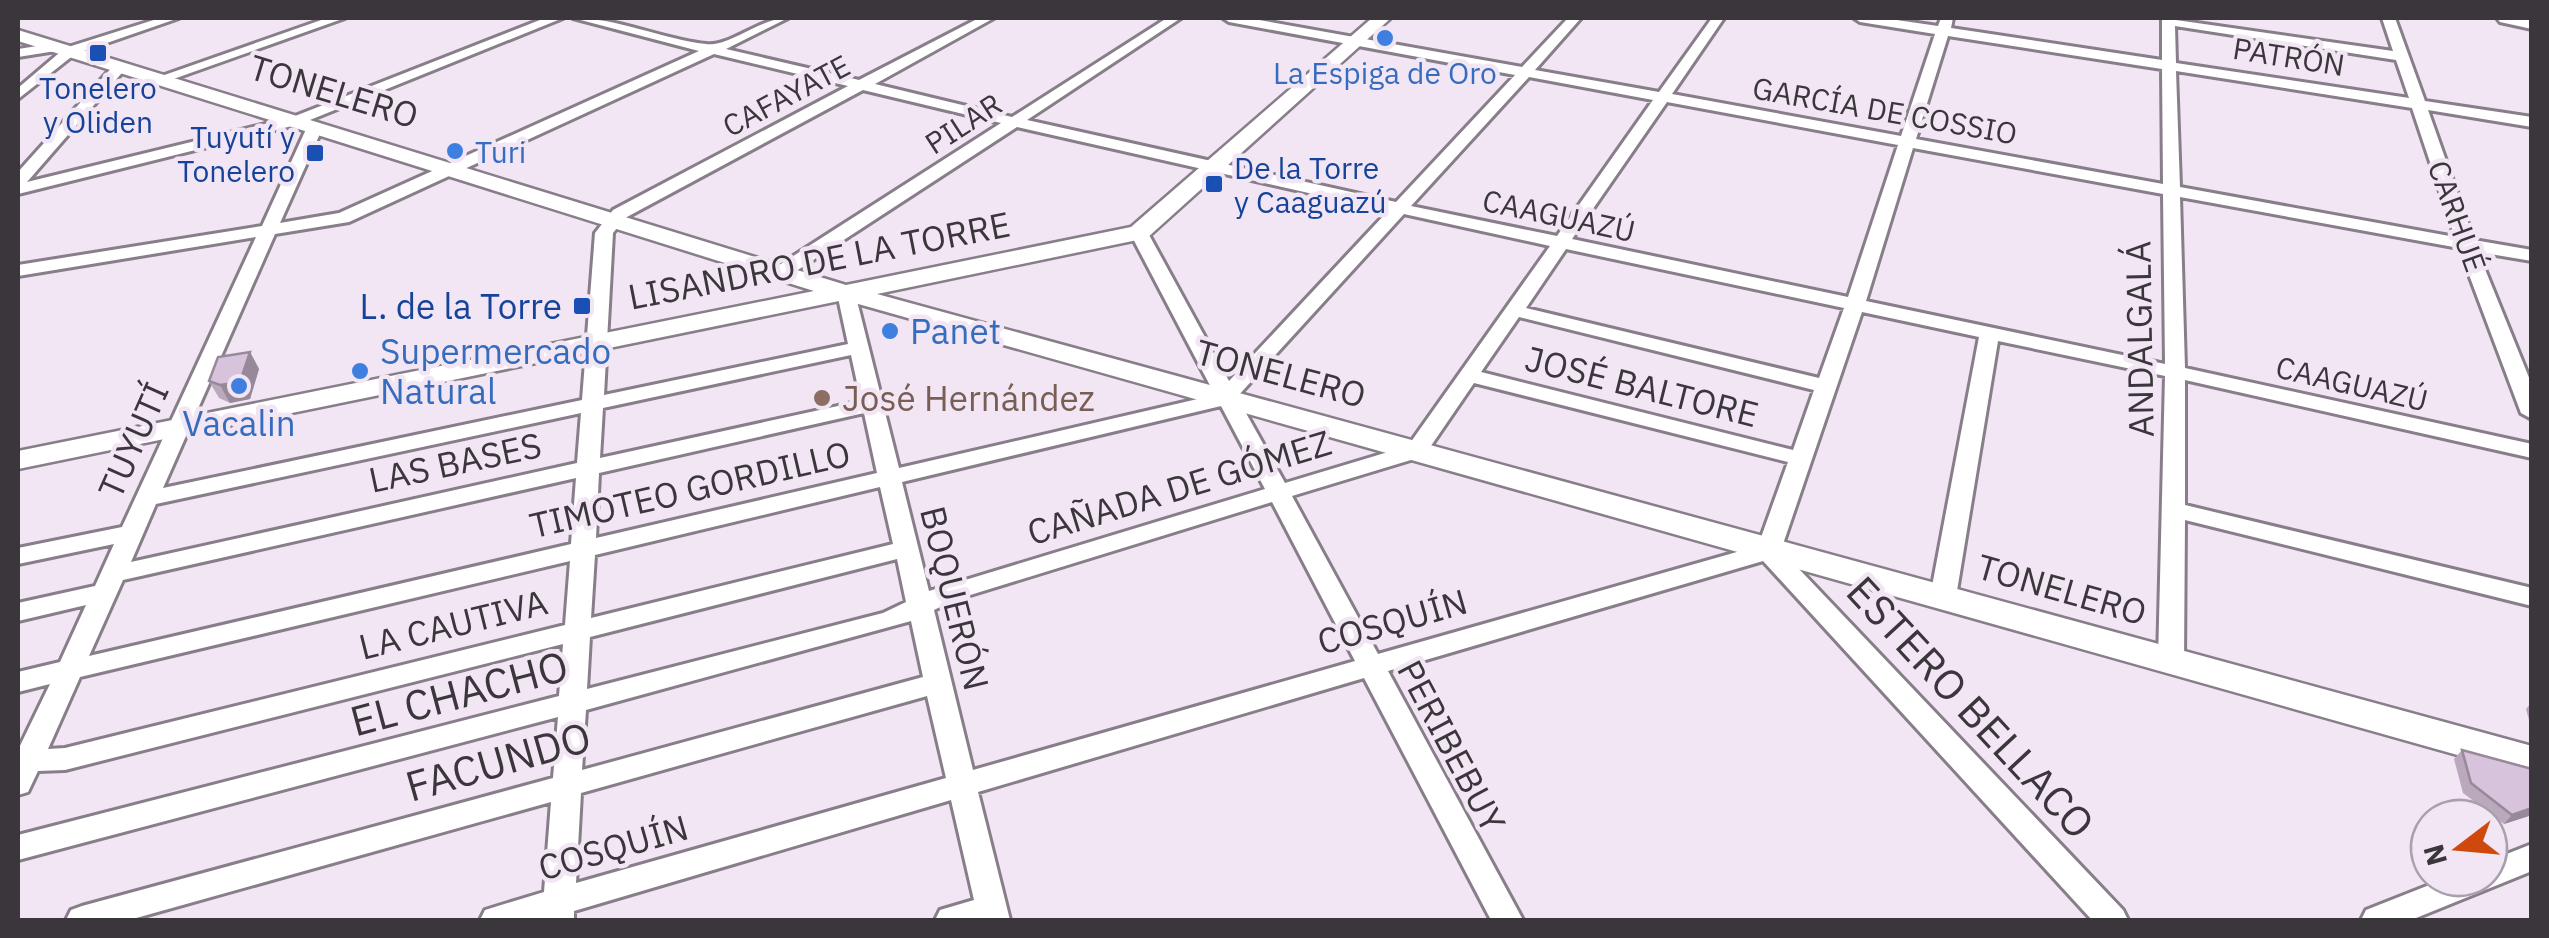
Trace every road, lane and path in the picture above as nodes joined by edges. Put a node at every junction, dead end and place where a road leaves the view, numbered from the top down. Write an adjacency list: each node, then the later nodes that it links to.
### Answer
1 (172, 18): 20 (street)
2 (338, 18): 27 (street)
3 (556, 18): 34 (street)
4 (579, 18): 21 (street, CAAGUAZÚ)
5 (782, 18): 21 (street)
6 (988, 18): 28 (street, CAFAYATE)
7 (1175, 18): 32 (street, PILAR)
8 (1229, 18): 19 (street, GARCÍA DE COSSIO)
9 (1382, 18): 19 (street, LISANDRO DE LA TORRE)
10 (1574, 18): 26 (street)
11 (1718, 18): 30 (street)
12 (1860, 18): 17 (street, PATRÓN)
13 (2389, 18): 23 (street, CARHUÉ)
14 (2507, 18): 16 (main road)
15 (2168, 19): 23 (street); 24 (street, ANDALGALÁ)
16 (2532, 23)
17 (1945, 24): 24 (street, PATRÓN); 35 (street)
18 (18, 35): 20 (street, TONELERO)
19 (1356, 41): 26 (street, GARCÍA DE COSSIO); 37 (street, LISANDRO DE LA TORRE)
20 (64, 50): 22 (street); 25 (street, TONELERO); 29 (street)
21 (711, 50): 28 (street, CAAGUAZÚ); 36 (street)
22 (18, 53)
23 (2403, 56): 31 (street, CARHUÉ)
24 (2170, 65): 31 (street, PATRÓN); 39 (street, ANDALGALÁ)
25 (120, 67): 27 (street, TONELERO); 38 (street)
26 (1524, 72): 30 (street, GARCÍA DE COSSIO); 40 (street)
27 (160, 79): 34 (street, TONELERO)
28 (862, 86): 32 (street, CAAGUAZÚ); 41 (street, CAFAYATE)
29 (18, 95)
30 (1664, 97): 35 (street, GARCÍA DE COSSIO); 44 (street)
31 (2418, 104): 33 (street, PATRÓN); 45 (street, CARHUÉ)
32 (1015, 122): 37 (street, CAAGUAZÚ); 48 (street, PILAR)
33 (2532, 122)
34 (305, 124): 36 (street, TONELERO); 38 (street); 42 (street, TUYUTÍ)
35 (1907, 142): 39 (street, GARCÍA DE COSSIO); 50 (street)
36 (452, 170): 41 (street, TONELERO); 42 (street)
37 (1213, 170): 40 (street, CAAGUAZÚ); 43 (street, LISANDRO DE LA TORRE)
38 (18, 185)
39 (2170, 190): 45 (street, GARCÍA DE COSSIO); 55 (street, ANDALGALÁ)
40 (1402, 210): 44 (street, CAAGUAZÚ); 58 (street)
41 (610, 221): 48 (street, TONELERO); 53 (street)
42 (264, 232): 47 (street); 62 (street, TUYUTÍ)
43 (1139, 233): 49 (street, LISANDRO DE LA TORRE); 58 (street, PERIBEBUY)
44 (1561, 244): 50 (street, CAAGUAZÚ); 51 (street)
45 (2466, 244): 46 (street, GARCÍA DE COSSIO); 61 (street, CARHUÉ)
46 (2532, 256)
47 (18, 270)
48 (780, 273): 49 (street, TONELERO)
49 (846, 293): 53 (street, LISANDRO DE LA TORRE); 54 (street, BOQUERÓN); 58 (street, TONELERO)
50 (1855, 304): 52 (street, CAAGUAZÚ); 57 (street)
51 (1516, 312): 56 (street); 57 (street)
52 (1990, 332): 55 (street, CAAGUAZÚ); 78 (street)
53 (595, 344): 60 (street); 62 (street, LISANDRO DE LA TORRE)
54 (857, 348): 59 (street, BOQUERÓN); 60 (street)
55 (2175, 372): 64 (street, CAAGUAZÚ); 71 (street, ANDALGALÁ)
56 (1470, 376): 63 (street); 65 (street, JOSÉ BALTORE)
57 (1825, 386): 65 (street)
58 (1224, 399): 63 (street, TONELERO); 68 (street, TIMOTEO GORDILLO); 69 (street, PERIBEBUY)
59 (871, 405): 67 (street, LAS BASES); 68 (street, BOQUERÓN)
60 (590, 406): 67 (street); 70 (street)
61 (2532, 413)
62 (177, 428): 66 (street, LISANDRO DE LA TORRE); 70 (street, TUYUTÍ)
63 (1416, 451): 69 (street, CAÑADA DE GÓMEZ); 75 (street, TONELERO)
64 (2532, 452)
65 (1798, 458): 75 (street)
66 (18, 460)
67 (585, 469): 74 (street); 77 (street, LAS BASES)
68 (888, 478): 73 (street, BOQUERÓN); 74 (street, TIMOTEO GORDILLO)
69 (1278, 496): 80 (street, CAÑADA DE GÓMEZ); 84 (street, PERIBEBUY)
70 (145, 499): 72 (street, TUYUTÍ)
71 (2172, 509): 79 (street); 83 (street, ANDALGALÁ)
72 (130, 532): 76 (street); 77 (street, TUYUTÍ)
73 (904, 549): 80 (street, BOQUERÓN); 82 (street, LA CAUTIVA)
74 (580, 550): 82 (street); 85 (street, TIMOTEO GORDILLO)
75 (1768, 551): 78 (street, TONELERO); 84 (street, COSQUÍN); 101 (street, ESTERO BELLACO)
76 (18, 556)
77 (107, 584): 81 (street, LAS BASES); 85 (street, TUYUTÍ)
78 (1943, 597): 83 (street, TONELERO)
79 (2532, 597)
80 (918, 607): 87 (street, BOQUERÓN); 88 (street, EL CHACHO)
81 (18, 612)
82 (575, 632): 88 (street); 90 (street, LA CAUTIVA)
83 (2171, 661): 89 (street, TONELERO)
84 (1370, 666): 91 (street, COSQUÍN); 100 (street, PERIBEBUY)
85 (68, 670): 86 (street, TIMOTEO GORDILLO); 90 (street, TUYUTÍ)
86 (18, 682)
87 (937, 682): 91 (street, BOQUERÓN); 92 (street, FACUNDO)
88 (570, 705): 92 (street); 93 (street, EL CHACHO)
89 (2532, 760)
90 (21, 768)
91 (962, 784): 95 (street, COSQUÍN); 96 (street, BOQUERÓN)
92 (566, 786): 95 (street); 97 (street, FACUNDO)
93 (18, 848)
94 (2431, 898): 102 (street)
95 (558, 911): 98 (street, COSQUÍN)
96 (992, 914): 99 (street)
97 (82, 920)
98 (496, 920)
99 (951, 920)
100 (1506, 920)
101 (2112, 920)
102 (2377, 920)

